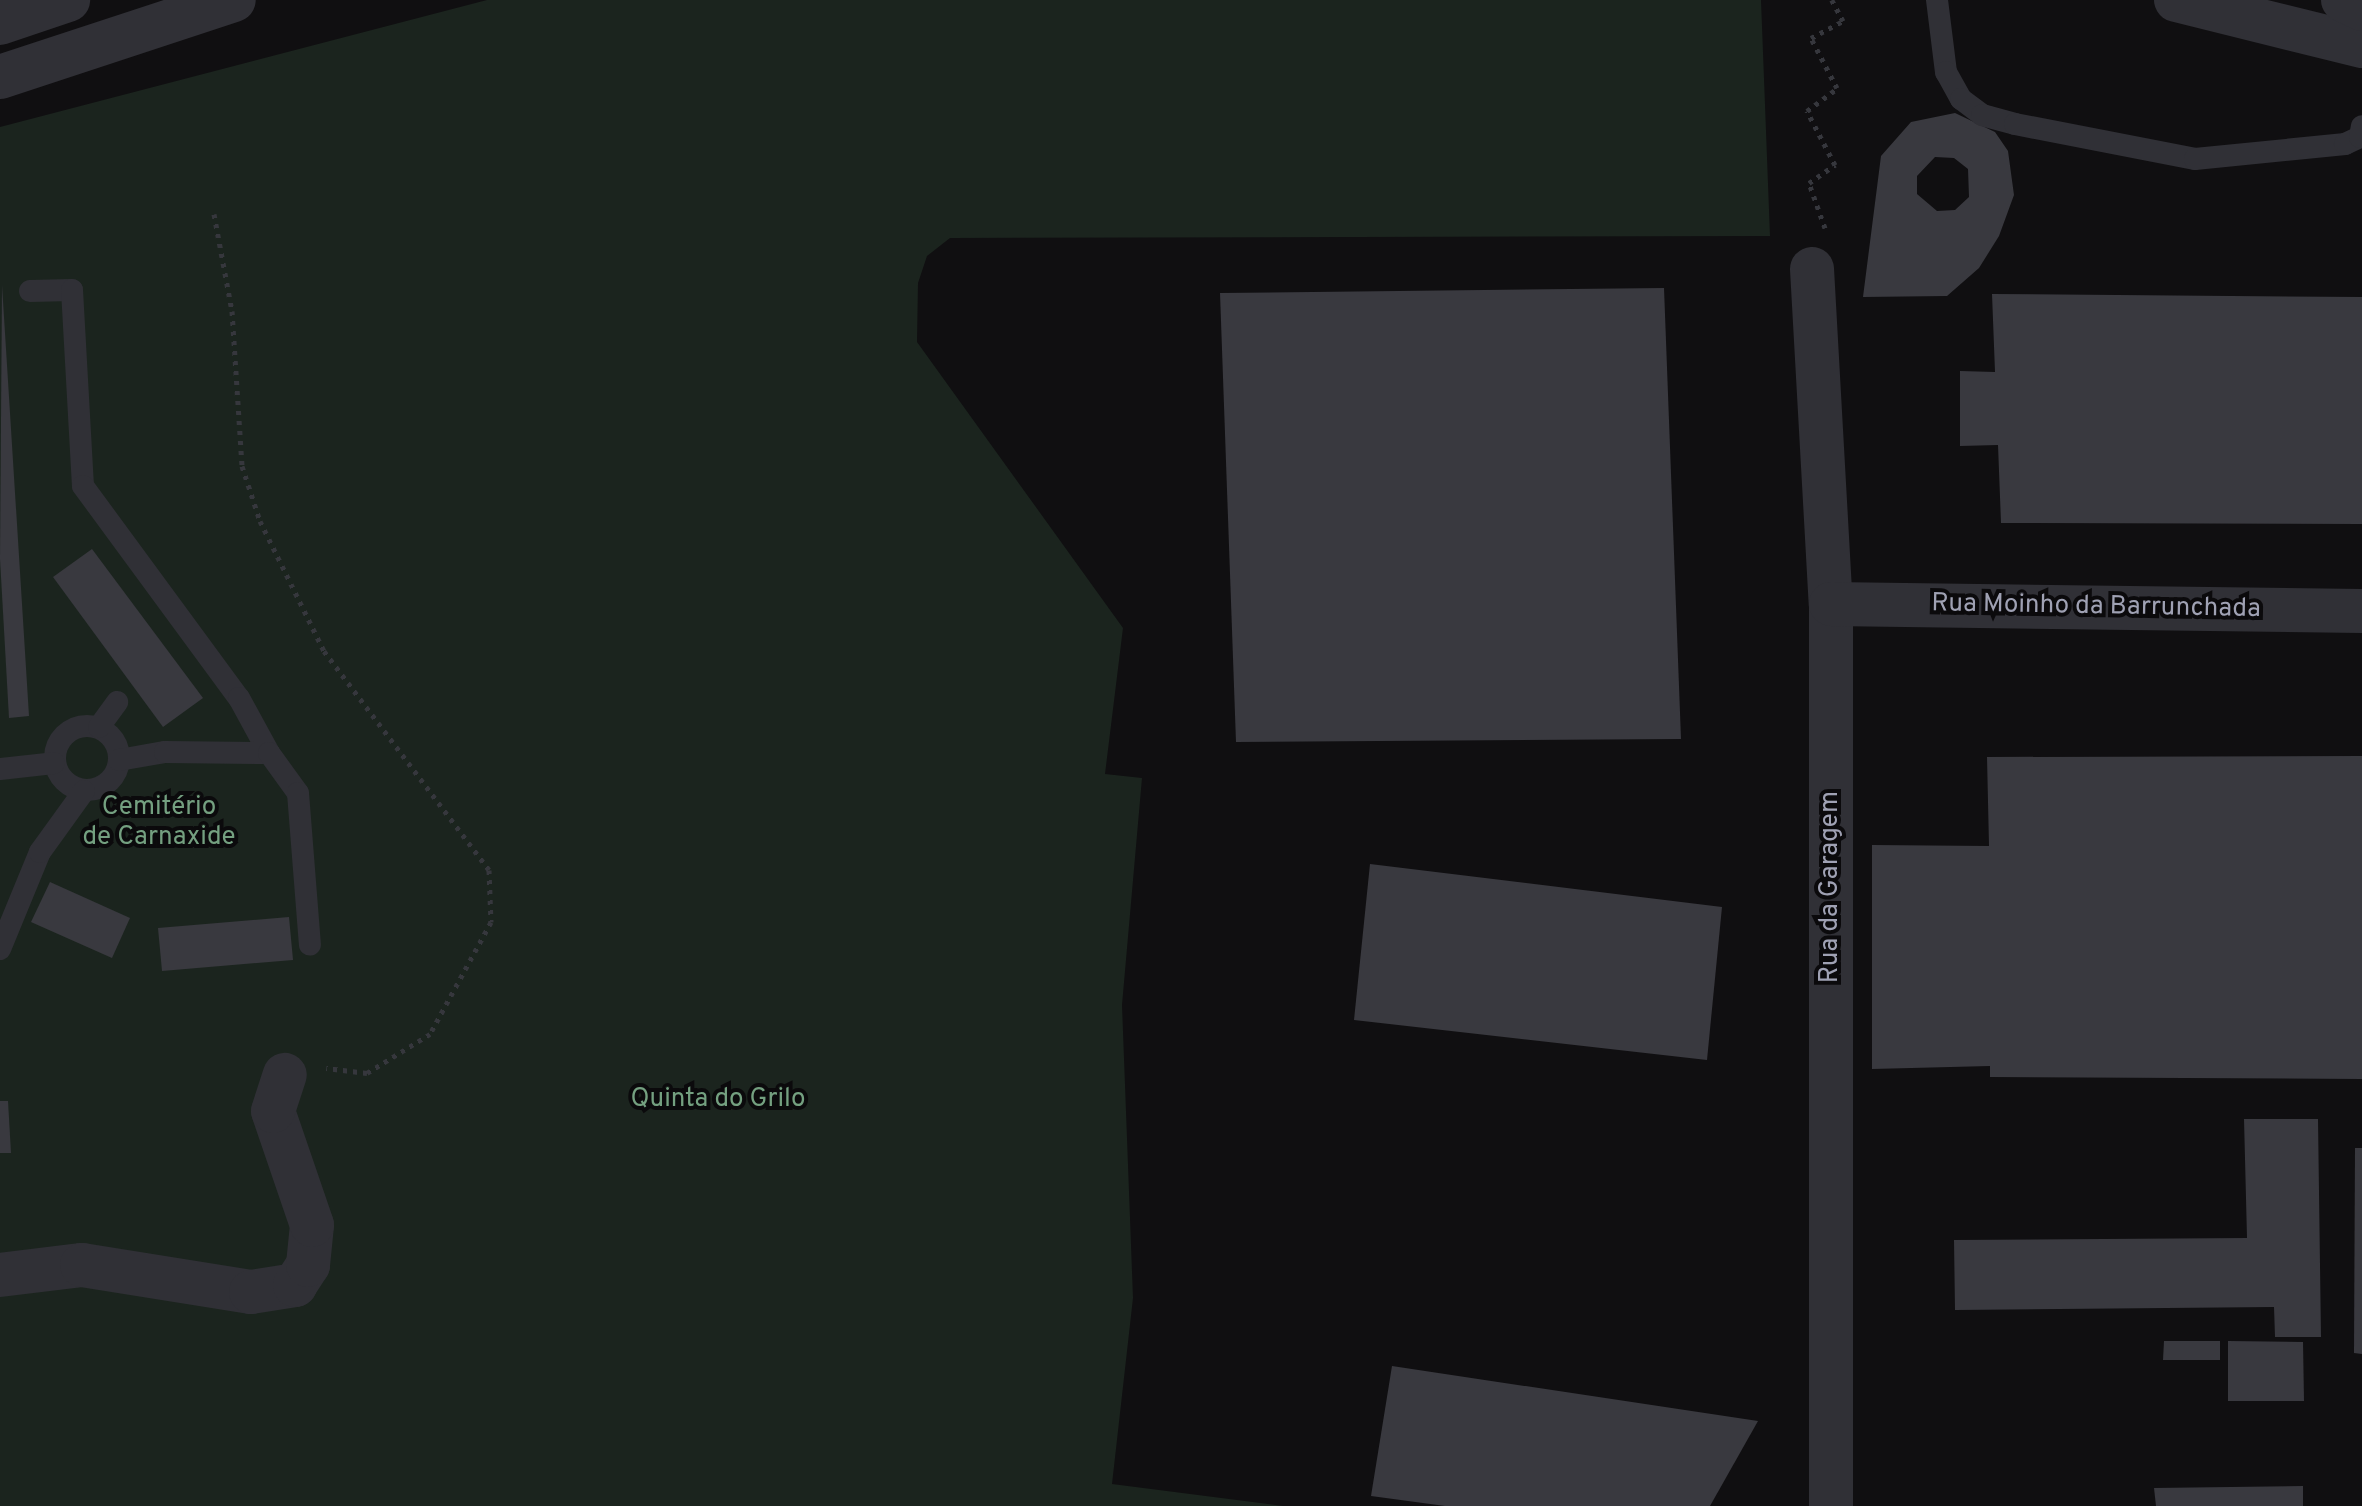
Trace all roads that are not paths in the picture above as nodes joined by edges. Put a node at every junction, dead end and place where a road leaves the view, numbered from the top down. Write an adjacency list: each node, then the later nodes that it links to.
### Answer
1 (68, 0): 7 (street)
2 (234, 0): 10 (street)
3 (1937, 0): 11 (lane)
4 (2176, 0): 9 (street)
5 (2340, 0): 6 (street); 8 (lane)
6 (2362, 9)
7 (0, 23)
8 (2362, 34)
9 (2362, 46)
10 (0, 77)
11 (2362, 126)
12 (1820, 252): 14 (street, Rua da Garagem)
13 (30, 291): 18 (lane)
14 (1831, 604): 15 (street, Rua Moinho da Barrunchada); 27 (street, Rua da Garagem)
15 (2362, 611)
16 (117, 702): 17 (lane)
17 (99, 727): 19 (lane); 20 (lane)
18 (269, 753): 19 (lane); 23 (lane)
19 (119, 760): 22 (lane)
20 (54, 763): 21 (lane); 22 (lane)
21 (0, 769)
22 (84, 791): 24 (lane)
23 (310, 945)
24 (0, 949)
25 (285, 1075): 26 (street)
26 (0, 1275)
27 (1831, 1506)

